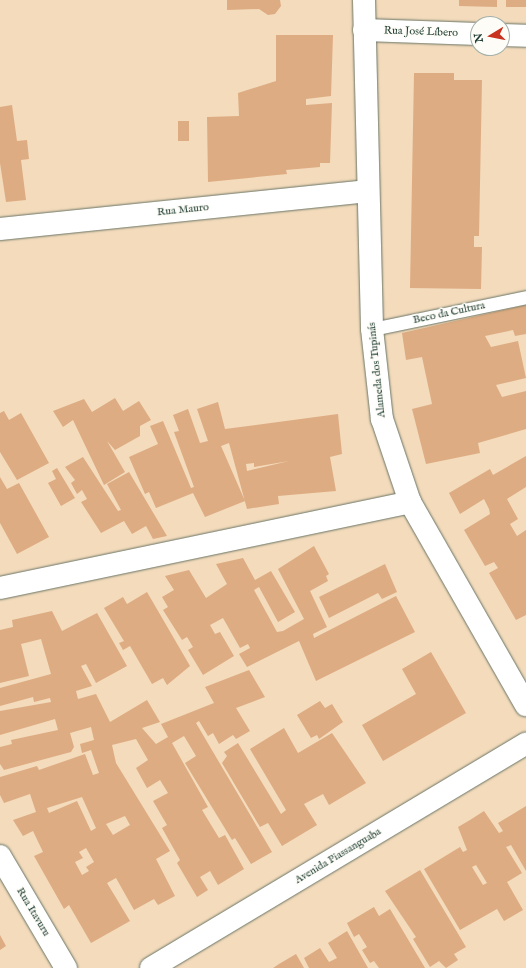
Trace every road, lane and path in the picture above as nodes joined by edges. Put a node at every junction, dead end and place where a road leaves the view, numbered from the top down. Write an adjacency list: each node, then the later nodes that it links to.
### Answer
1 (364, 0): 2 (street, Alameda dos Tupinás)
2 (364, 30): 3 (street, Rua José Líbero); 6 (street, Alameda dos Tupinás)
3 (470, 34)
4 (510, 35): 5 (street)
5 (526, 36)
6 (367, 191): 7 (street, Rua Mauro); 9 (street, Alameda dos Tupinás)
7 (0, 229)
8 (526, 297): 9 (lane, Beco da Cultura)
9 (372, 329): 10 (street, Alameda dos Tupinás)
10 (410, 502): 11 (street); 12 (street, Alameda dos Tupinás)
11 (0, 588)
12 (526, 705)
13 (526, 744): 16 (street, Avenida Piassanguaba)
14 (0, 856): 15 (street, Rua Itavuru)
15 (66, 968)
16 (151, 968)

